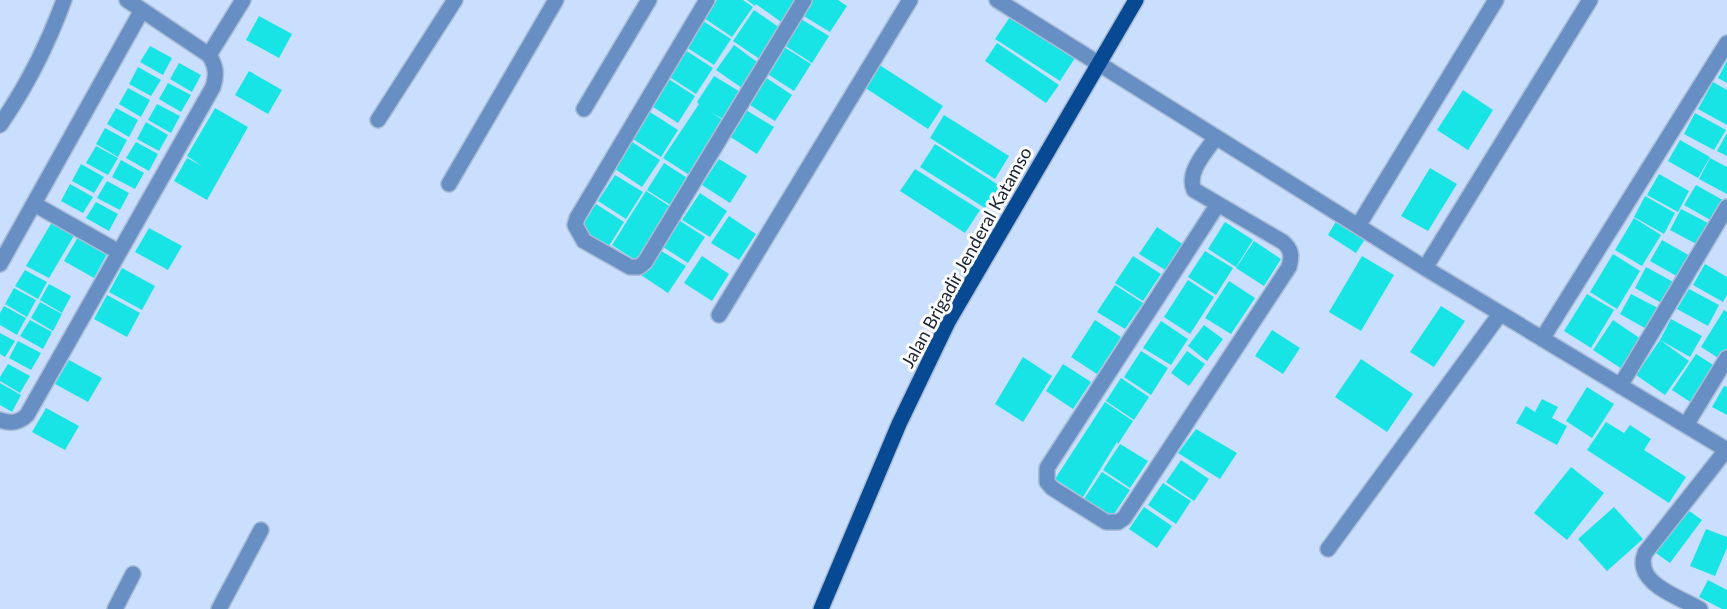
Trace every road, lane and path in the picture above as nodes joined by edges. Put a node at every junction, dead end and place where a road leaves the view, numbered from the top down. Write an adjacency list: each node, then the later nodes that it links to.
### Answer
1 (64, 0): 20 (street)
2 (127, 0): 14 (street)
3 (243, 0): 16 (street)
4 (455, 0): 19 (street)
5 (556, 0): 22 (street)
6 (649, 0): 18 (street)
7 (707, 0): 8 (street)
8 (804, 0)
9 (910, 0): 31 (street)
10 (997, 0): 17 (street)
11 (1136, 0): 17 (main road, Jalan Brigadir Jenderal Katamso)
12 (1496, 0): 26 (street)
13 (1590, 0): 29 (street)
14 (142, 10): 16 (street); 23 (street)
15 (1727, 43): 32 (street)
16 (209, 55): 27 (street)
17 (1099, 65): 21 (street); 43 (main road, Jalan Brigadir Jenderal Katamso)
18 (584, 108)
19 (378, 120)
20 (0, 125)
21 (1216, 137): 24 (street); 26 (street)
22 (449, 184)
23 (34, 204): 27 (street); 28 (street)
24 (1218, 204): 24 (street)
25 (1727, 207): 34 (street)
26 (1358, 226): 29 (street)
27 (119, 252): 35 (street)
28 (0, 264)
29 (1425, 268): 30 (street)
30 (1500, 314): 32 (street); 39 (street)
31 (719, 315)
32 (1542, 339): 34 (street)
33 (1727, 358): 36 (street)
34 (1620, 386): 36 (street)
35 (0, 420)
36 (1686, 425): 37 (street)
37 (1727, 449): 44 (street)
38 (261, 530): 42 (street)
39 (1328, 549)
40 (133, 574): 41 (street)
41 (115, 609)
42 (219, 609)
43 (821, 609)
44 (1700, 609)

